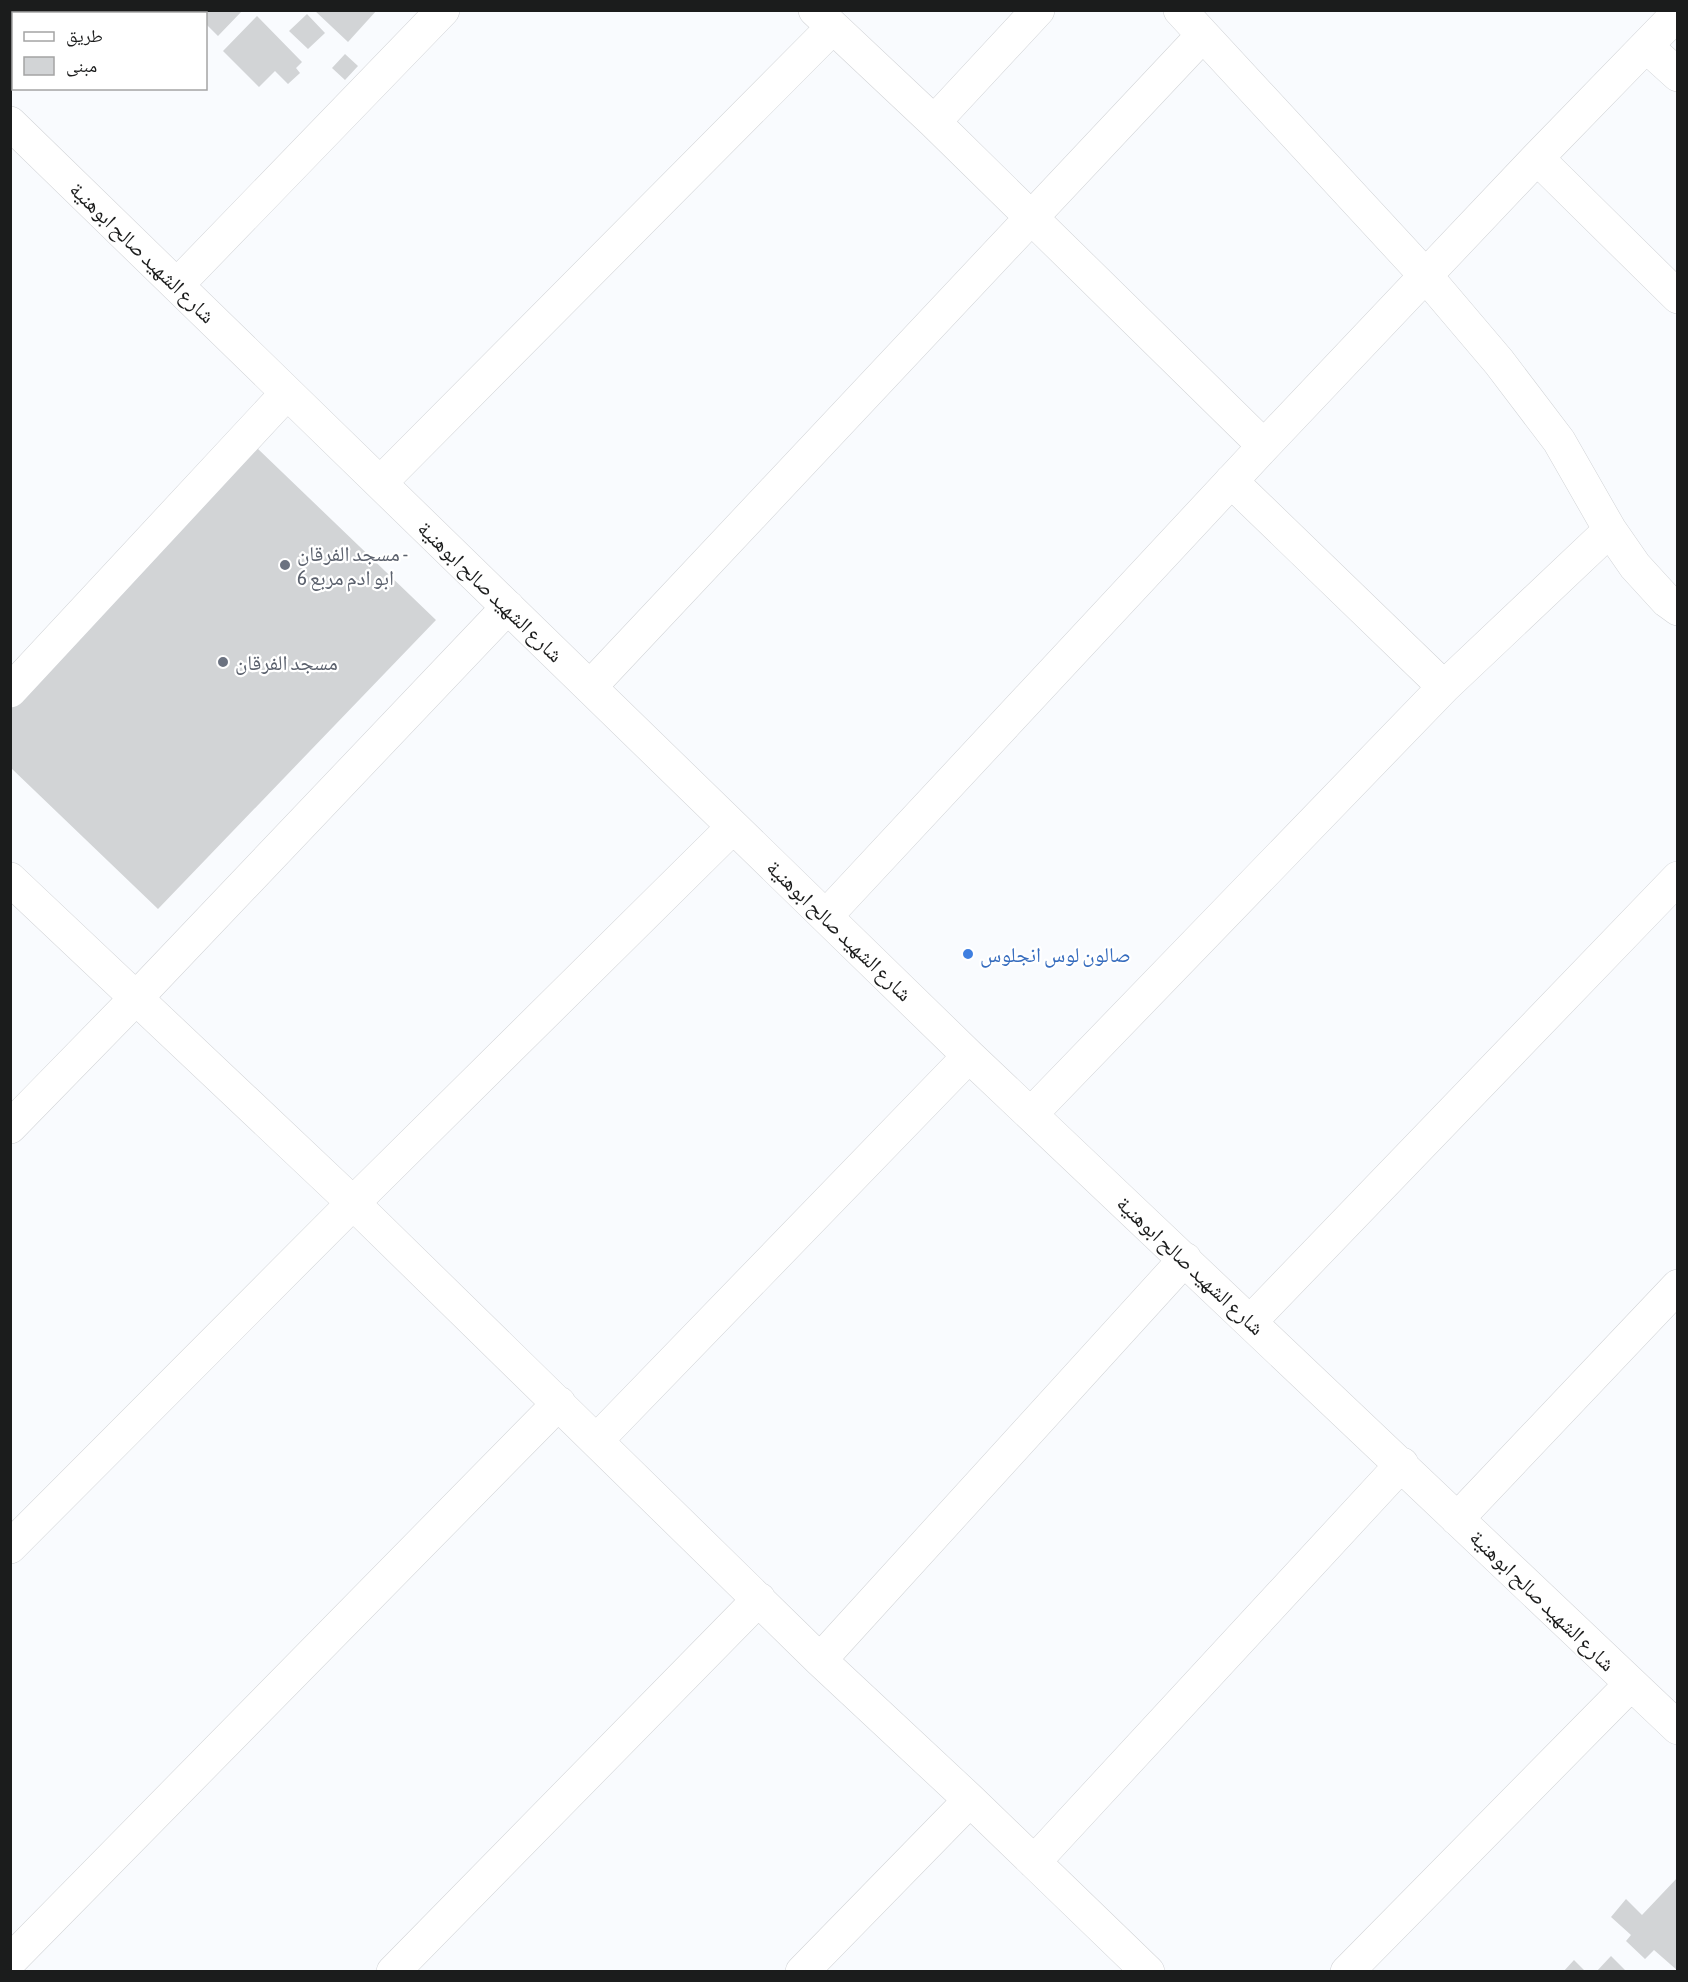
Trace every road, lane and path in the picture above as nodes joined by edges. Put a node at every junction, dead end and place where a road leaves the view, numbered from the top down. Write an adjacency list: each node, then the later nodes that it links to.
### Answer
1 (442, 10): 14 (street)
2 (1038, 10): 9 (street)
3 (1180, 10): 6 (street)
4 (1677, 13): 7 (street)
5 (824, 19): 9 (street); 19 (street)
6 (1203, 35): 12 (street); 13 (street)
7 (1646, 46): 8 (street); 11 (street)
8 (1677, 75)
9 (934, 122): 12 (street)
10 (10, 123): 14 (street, شارع الشهيد صالح ابوهنية)
11 (1537, 158): 13 (street); 15 (street)
12 (1031, 216): 17 (street); 23 (street)
13 (1426, 276): 17 (street); 20 (street)
14 (177, 285): 16 (street, شارع الشهيد صالح ابوهنية)
15 (1677, 297)
16 (287, 393): 19 (street, شارع الشهيد صالح ابوهنية); 25 (street)
17 (1264, 446): 18 (street)
18 (1231, 481): 24 (street); 29 (street)
19 (380, 483): 21 (street, شارع الشهيد صالح ابوهنية)
20 (1610, 530): 22 (street); 24 (street)
21 (508, 607): 23 (street, شارع الشهيد صالح ابوهنية); 30 (street)
22 (1677, 609)
23 (590, 687): 26 (street, شارع الشهيد صالح ابوهنية)
24 (1444, 687): 32 (street)
25 (10, 691)
26 (733, 827): 29 (street, شارع الشهيد صالح ابوهنية); 34 (street)
27 (1677, 878): 37 (street)
28 (10, 879): 30 (street)
29 (826, 916): 31 (street, شارع الشهيد صالح ابوهنية)
30 (137, 997): 33 (street); 34 (street)
31 (969, 1056): 32 (street, شارع الشهيد صالح ابوهنية); 39 (street)
32 (1031, 1114): 35 (street, شارع الشهيد صالح ابوهنية)
33 (10, 1127)
34 (353, 1203): 38 (street); 42 (street)
35 (1185, 1259): 37 (street, شارع الشهيد صالح ابوهنية); 44 (street)
36 (1677, 1286): 41 (street)
37 (1251, 1321): 40 (street, شارع الشهيد صالح ابوهنية)
38 (559, 1403): 39 (street); 49 (street)
39 (597, 1440): 43 (street)
40 (1401, 1464): 41 (street, شارع الشهيد صالح ابوهنية); 48 (street)
41 (1457, 1519): 45 (street, شارع الشهيد صالح ابوهنية)
42 (10, 1547)
43 (759, 1599): 44 (street); 50 (street)
44 (820, 1660): 47 (street)
45 (1631, 1684): 46 (street, شارع الشهيد صالح ابوهنية); 53 (street)
46 (1674, 1718)
47 (970, 1800): 48 (street); 51 (street)
48 (1034, 1862): 52 (street)
49 (10, 1961)
50 (393, 1971)
51 (802, 1971)
52 (1148, 1971)
53 (1347, 1971)

